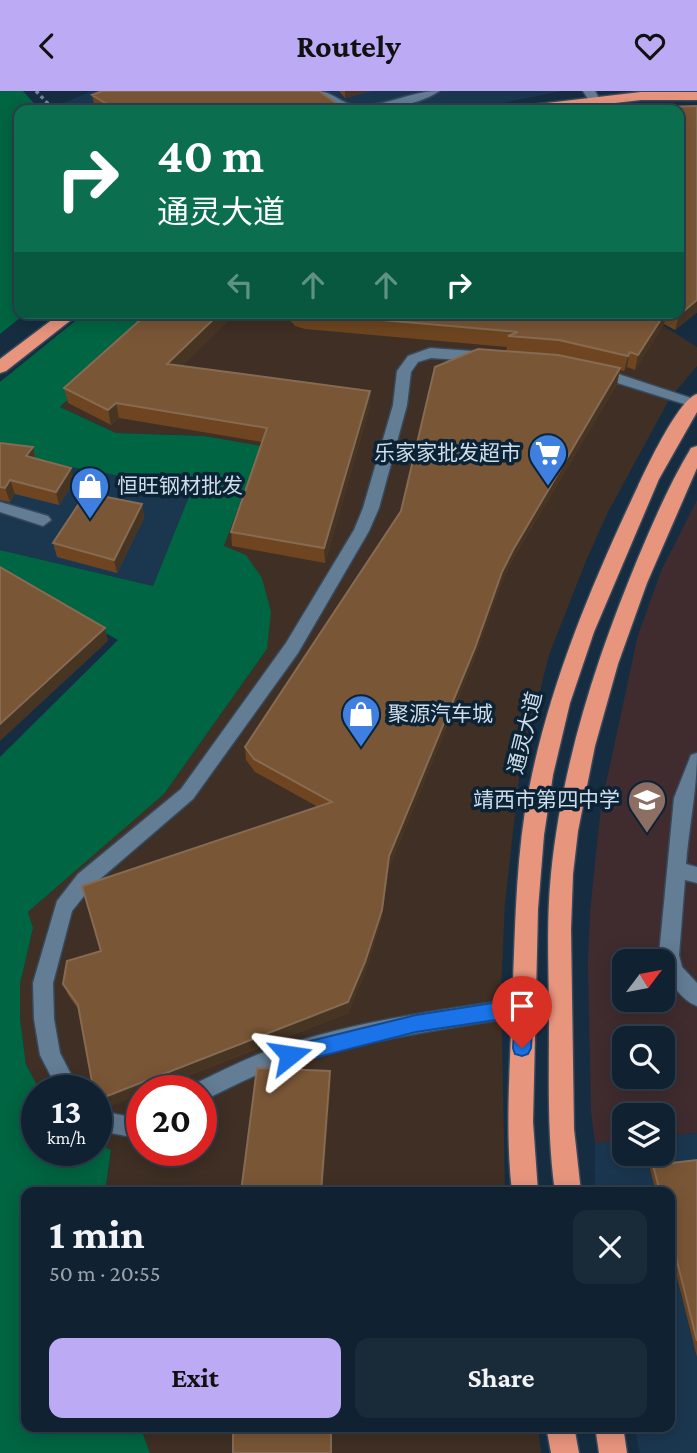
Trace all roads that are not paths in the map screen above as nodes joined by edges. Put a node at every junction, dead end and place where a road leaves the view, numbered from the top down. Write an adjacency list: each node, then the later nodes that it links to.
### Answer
1 (322, 91): 7 (lane)
2 (433, 91): 8 (lane)
3 (677, 93): 4 (highway); 5 (highway)
4 (614, 95): 6 (highway)
5 (696, 97): 6 (highway)
6 (590, 101): 9 (highway)
7 (340, 105)
8 (382, 105)
9 (559, 105)
10 (43, 319): 12 (highway)
11 (64, 319): 14 (highway)
12 (0, 353)
13 (505, 359): 25 (lane)
14 (0, 367)
15 (580, 368): 16 (lane)
16 (695, 402): 24 (highway, 通灵大道)
17 (697, 452): 28 (highway)
18 (0, 507): 19 (lane)
19 (43, 520)
20 (697, 760): 21 (lane)
21 (677, 869): 22 (lane); 23 (lane)
22 (697, 874)
23 (697, 997)
24 (524, 1007): 26 (lane); 27 (highway, 通灵大道)
25 (61, 1075)
26 (217, 1084)
27 (525, 1187)
28 (568, 1187)
29 (561, 1432): 31 (highway)
30 (610, 1432): 32 (highway)
31 (565, 1453)
32 (613, 1453)

